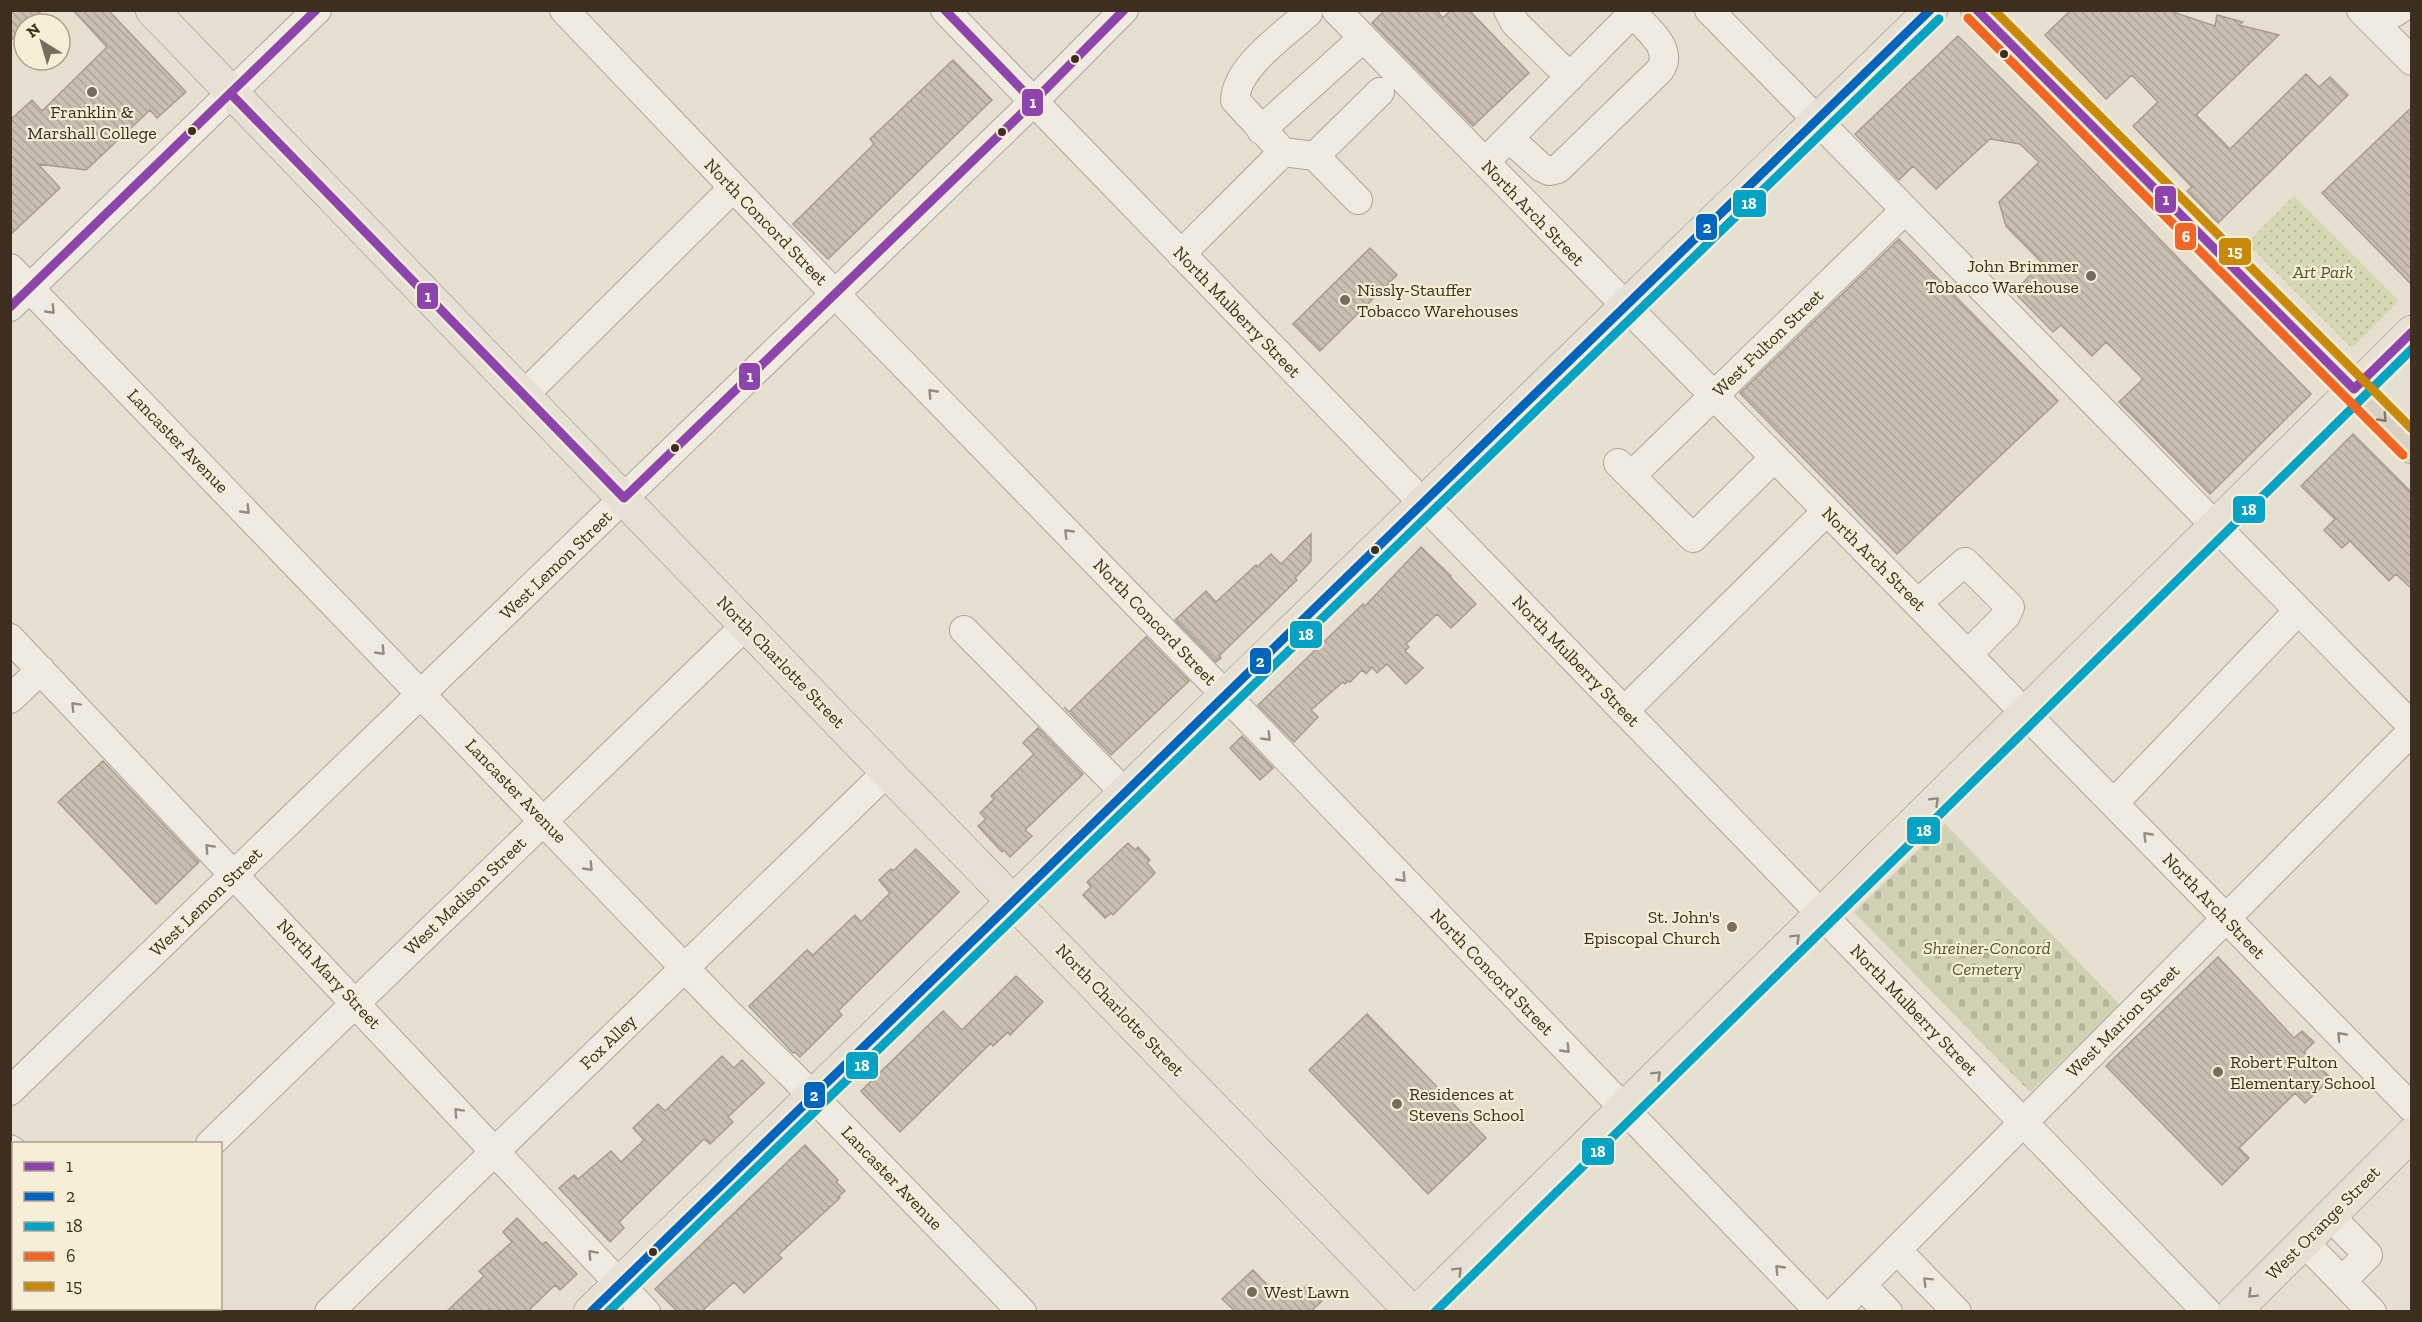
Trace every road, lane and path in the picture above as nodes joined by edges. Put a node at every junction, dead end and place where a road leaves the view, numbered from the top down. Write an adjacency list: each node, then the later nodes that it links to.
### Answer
1 (152, 10): 18 (main road, North Charlotte Street)
2 (317, 10): 18 (street)
3 (564, 10): 26 (street, North Concord Street)
4 (945, 10): 19 (street, North Mulberry Street)
5 (1124, 10): 19 (street, West Lemon Street)
6 (1336, 10): 14 (street, North Arch Street)
7 (1508, 10): 16 (street)
8 (1709, 10): 20 (street)
9 (1931, 10): 20 (main road)
10 (1977, 10): 34 (highway)
11 (1633, 12): 16 (street); 22 (street)
12 (1308, 13): 21 (street)
13 (2378, 15): 15 (street)
14 (1363, 38): 21 (street); 25 (street, North Arch Street)
15 (2412, 61)
16 (1570, 77): 22 (street)
17 (1380, 92): 24 (street)
18 (231, 94): 30 (street); 35 (main road, North Charlotte Street)
19 (1033, 101): 29 (street, North Mulberry Street); 31 (street, West Lemon Street)
20 (1817, 121): 28 (street); 32 (main road)
21 (1261, 130): 23 (street)
22 (1509, 138): 25 (street)
23 (1283, 152): 24 (street); 29 (street)
24 (1315, 156): 27 (street)
25 (1484, 163): 32 (street, North Arch Street)
26 (733, 188): 31 (street, North Concord Street); 35 (street)
27 (1358, 200)
28 (1905, 210): 36 (street, West Fulton Street); 42 (street)
29 (1181, 254): 40 (street, North Mulberry Street)
30 (17, 288): 50 (street, Lancaster Avenue, one-way to 50)
31 (835, 294): 39 (street, West Lemon Street); 51 (street, North Concord Street, one-way to 31)
32 (1625, 307): 36 (street, North Arch Street); 40 (main road)
33 (2412, 332): 34 (main road)
34 (2354, 389): 37 (highway, one-way to 37); 42 (main road)
35 (524, 395): 39 (main road, North Charlotte Street)
36 (1713, 397): 38 (street, North Arch Street); 38 (street, West Fulton Street)
37 (2412, 447)
38 (1774, 458): 41 (street, North Arch Street)
39 (624, 498): 45 (main road, North Charlotte Street); 50 (street, West Lemon Street)
40 (1423, 504): 51 (main road); 53 (street, North Mulberry Street)
41 (1827, 511): 43 (street, North Arch Street); 53 (street)
42 (2215, 526): 44 (street); 54 (main road)
43 (1917, 603): 48 (street, North Arch Street); 48 (street)
44 (2298, 611): 55 (street); 58 (street)
45 (746, 625): 56 (main road, North Charlotte Street); 59 (street, West Madison Street)
46 (964, 630): 57 (street)
47 (10, 638): 49 (street, North Mary Street)
48 (1968, 654): 54 (street, North Arch Street)
49 (41, 670): 52 (street); 60 (street, North Mary Street, one-way to 49)
50 (422, 693): 59 (street, Lancaster Avenue); 60 (street, West Lemon Street)
51 (1226, 695): 57 (main road); 68 (street, North Concord Street, one-way to 68)
52 (10, 699)
53 (1624, 711): 62 (street, North Mulberry Street)
54 (2026, 712): 58 (street, North Arch Street); 62 (main road, one-way to 54)
55 (2412, 729): 63 (street, West Marion Street)
56 (887, 772): 61 (main road, North Charlotte Street); 64 (street, Fox Alley)
57 (1125, 793): 61 (main road)
58 (2114, 803): 63 (street, North Arch Street, one-way to 58)
59 (544, 820): 64 (street, Lancaster Avenue, one-way to 64); 65 (street, West Madison Street)
60 (234, 874): 65 (street, North Mary Street); 66 (street, West Lemon Street)
61 (1014, 901): 67 (main road); 84 (main road, North Charlotte Street)
62 (1821, 914): 68 (main road, one-way to 62); 70 (street, North Mulberry Street)
63 (2226, 918): 69 (street, North Arch Street, one-way to 63); 70 (street, West Marion Street)
64 (686, 968): 67 (street, Lancaster Avenue); 73 (street, Fox Alley)
65 (355, 1002): 72 (street, West Madison Street); 73 (street, North Mary Street, one-way to 65)
66 (10, 1091)
67 (813, 1096): 78 (main road); 83 (street, Lancaster Avenue)
68 (1623, 1108): 85 (main road, one-way to 68); 86 (street, North Concord Street, one-way to 68)
69 (2412, 1108)
70 (2023, 1122): 76 (street, West Marion Street); 90 (street, North Mulberry Street)
71 (2412, 1134): 74 (main road, West Orange Street)
72 (211, 1142)
73 (495, 1152): 78 (street, North Mary Street, one-way to 73); 80 (street, Fox Alley)
74 (2330, 1216): 75 (main road, West Orange Street); 77 (street)
75 (2304, 1242): 77 (street); 91 (main road, West Orange Street, one-way to 91)
76 (1897, 1250): 79 (street, West Marion Street); 89 (street, one-way to 76)
77 (2342, 1281): 92 (street)
78 (620, 1283): 81 (main road); 82 (street, North Mary Street)
79 (1862, 1285): 87 (street, West Marion Street); 88 (street)
80 (329, 1311)
81 (590, 1311)
82 (646, 1311)
83 (1022, 1311)
84 (1412, 1311)
85 (1417, 1311)
86 (1820, 1311)
87 (1835, 1311)
88 (1888, 1311)
89 (1958, 1311)
90 (2207, 1311)
91 (2234, 1311)
92 (2372, 1311)

